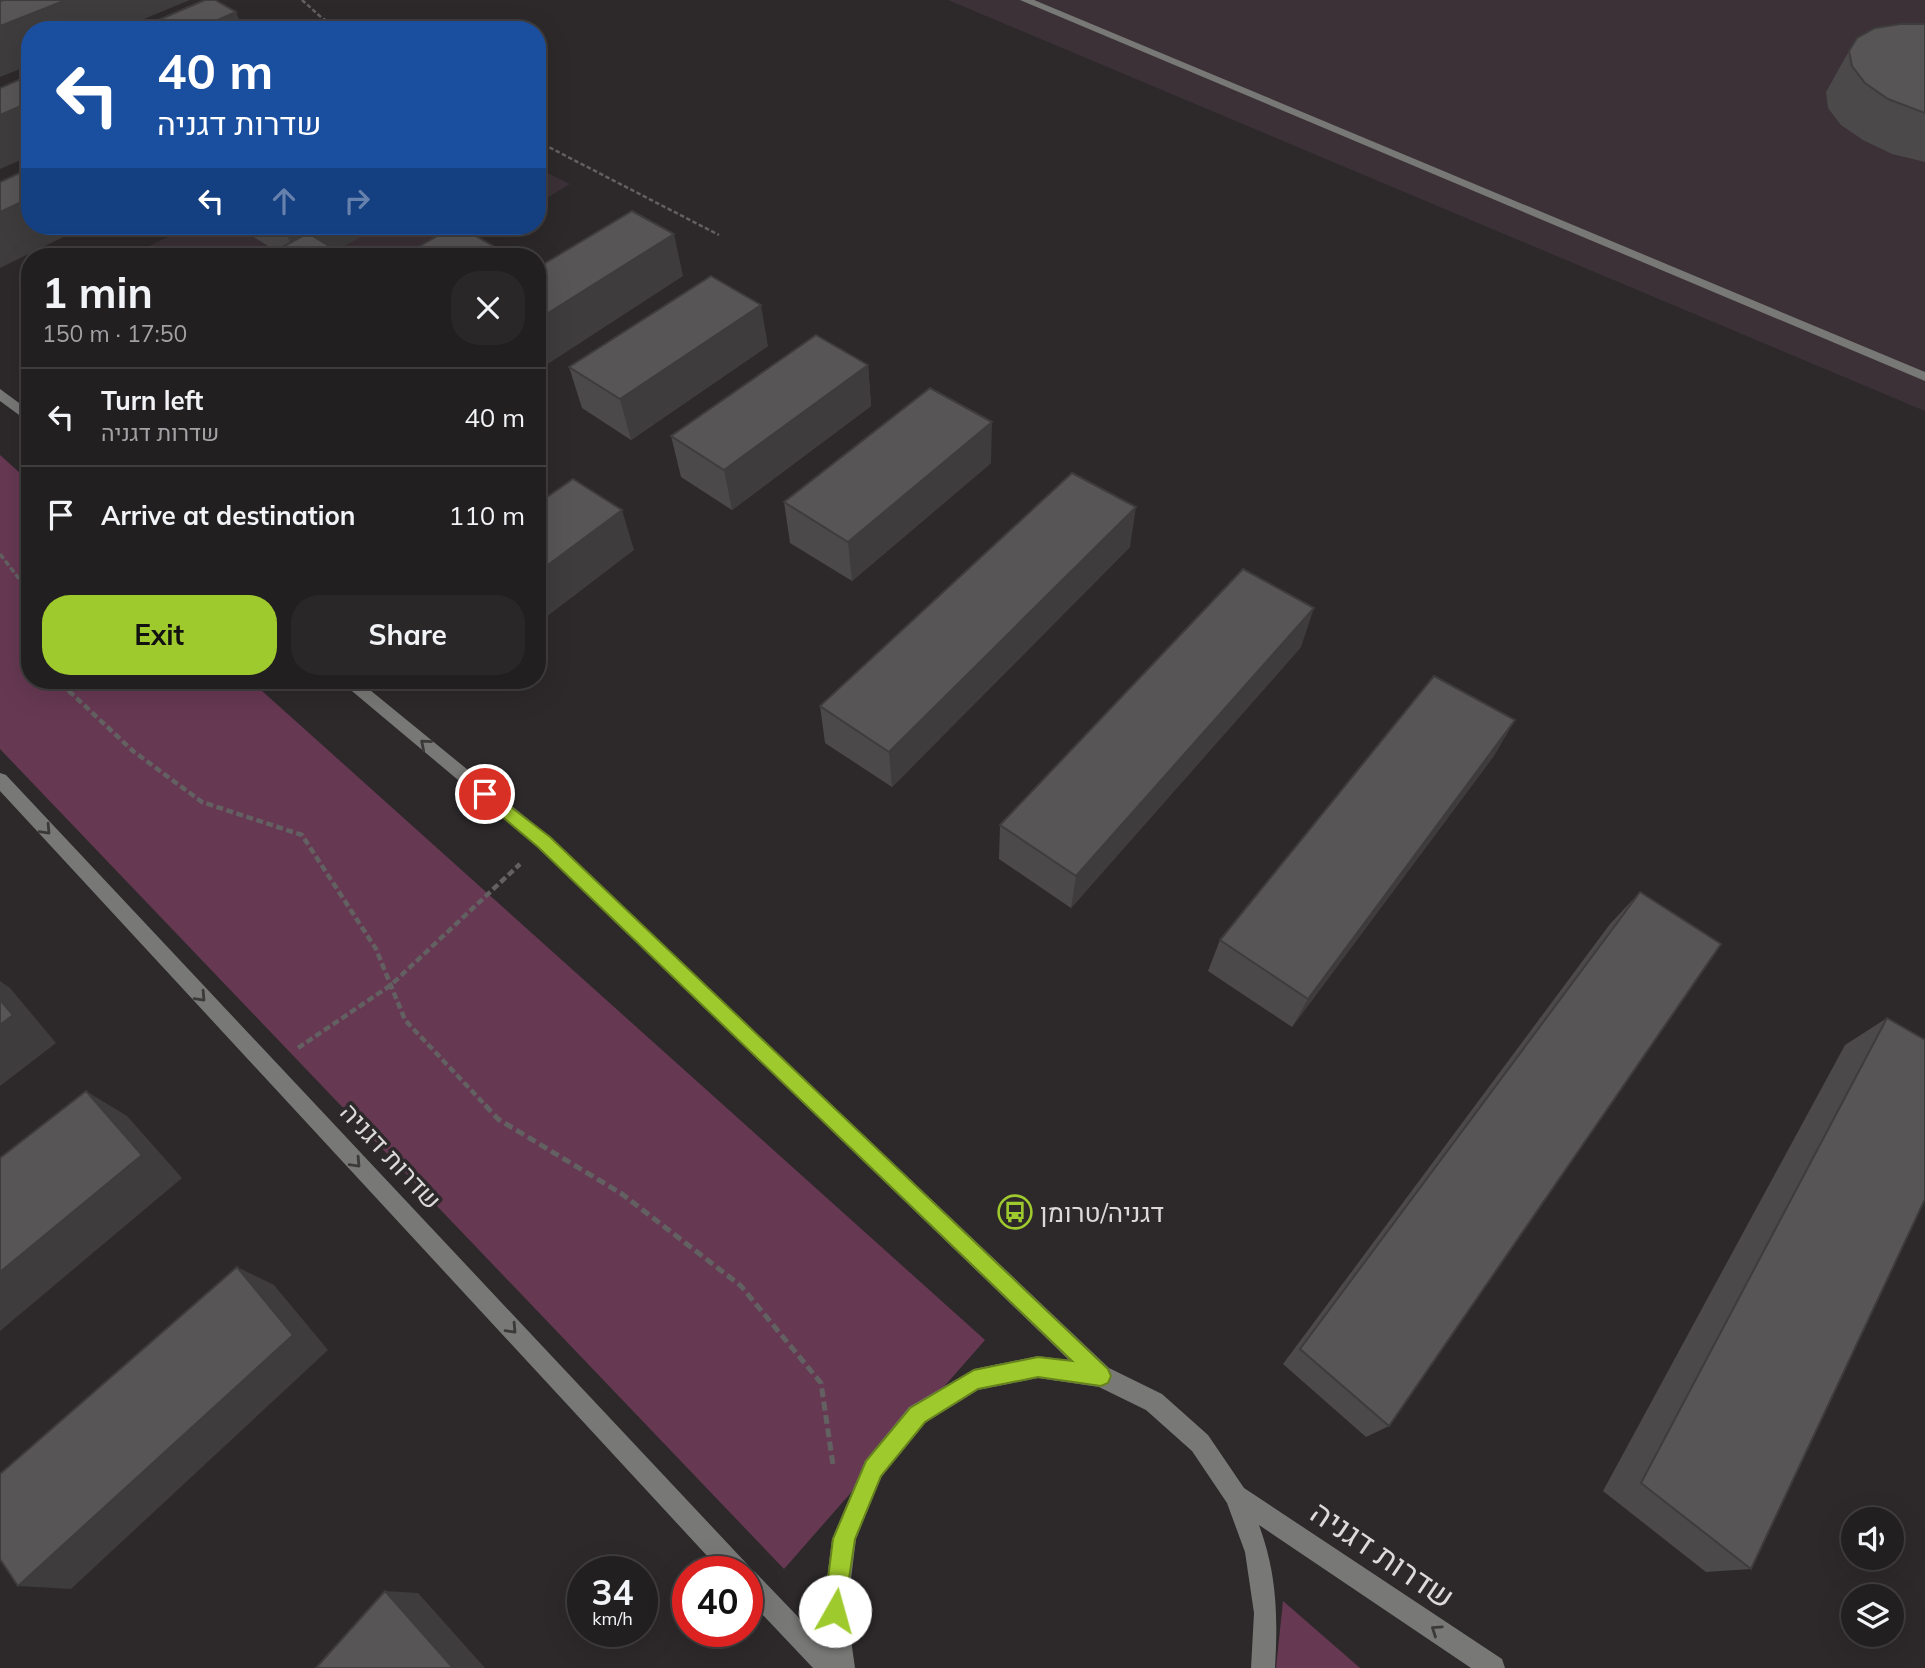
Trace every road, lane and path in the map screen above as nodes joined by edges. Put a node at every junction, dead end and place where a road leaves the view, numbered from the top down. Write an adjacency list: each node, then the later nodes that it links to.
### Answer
1 (302, 0): 3 (path)
2 (1025, 0): 6 (street)
3 (327, 21)
4 (546, 146): 5 (path)
5 (719, 235)
6 (1925, 377)
7 (0, 394): 8 (street)
8 (21, 411)
9 (0, 554): 10 (path)
10 (21, 581)
11 (68, 689): 15 (path)
12 (358, 689): 14 (street, one-way to 12)
13 (0, 780): 16 (street, שדרות דגניה, one-way to 16)
14 (544, 842): 15 (path); 17 (street)
15 (391, 985): 16 (path); 18 (path)
16 (268, 1069): 20 (street, שדרות דגניה, one-way to 20)
17 (1101, 1376): 19 (street); 23 (street)
18 (835, 1474)
19 (1236, 1496): 24 (street); 25 (street, שדרות דגניה, one-way to 19)
20 (724, 1556)
21 (763, 1597): 22 (street)
22 (830, 1668)
23 (843, 1668)
24 (1263, 1668)
25 (1493, 1668)

